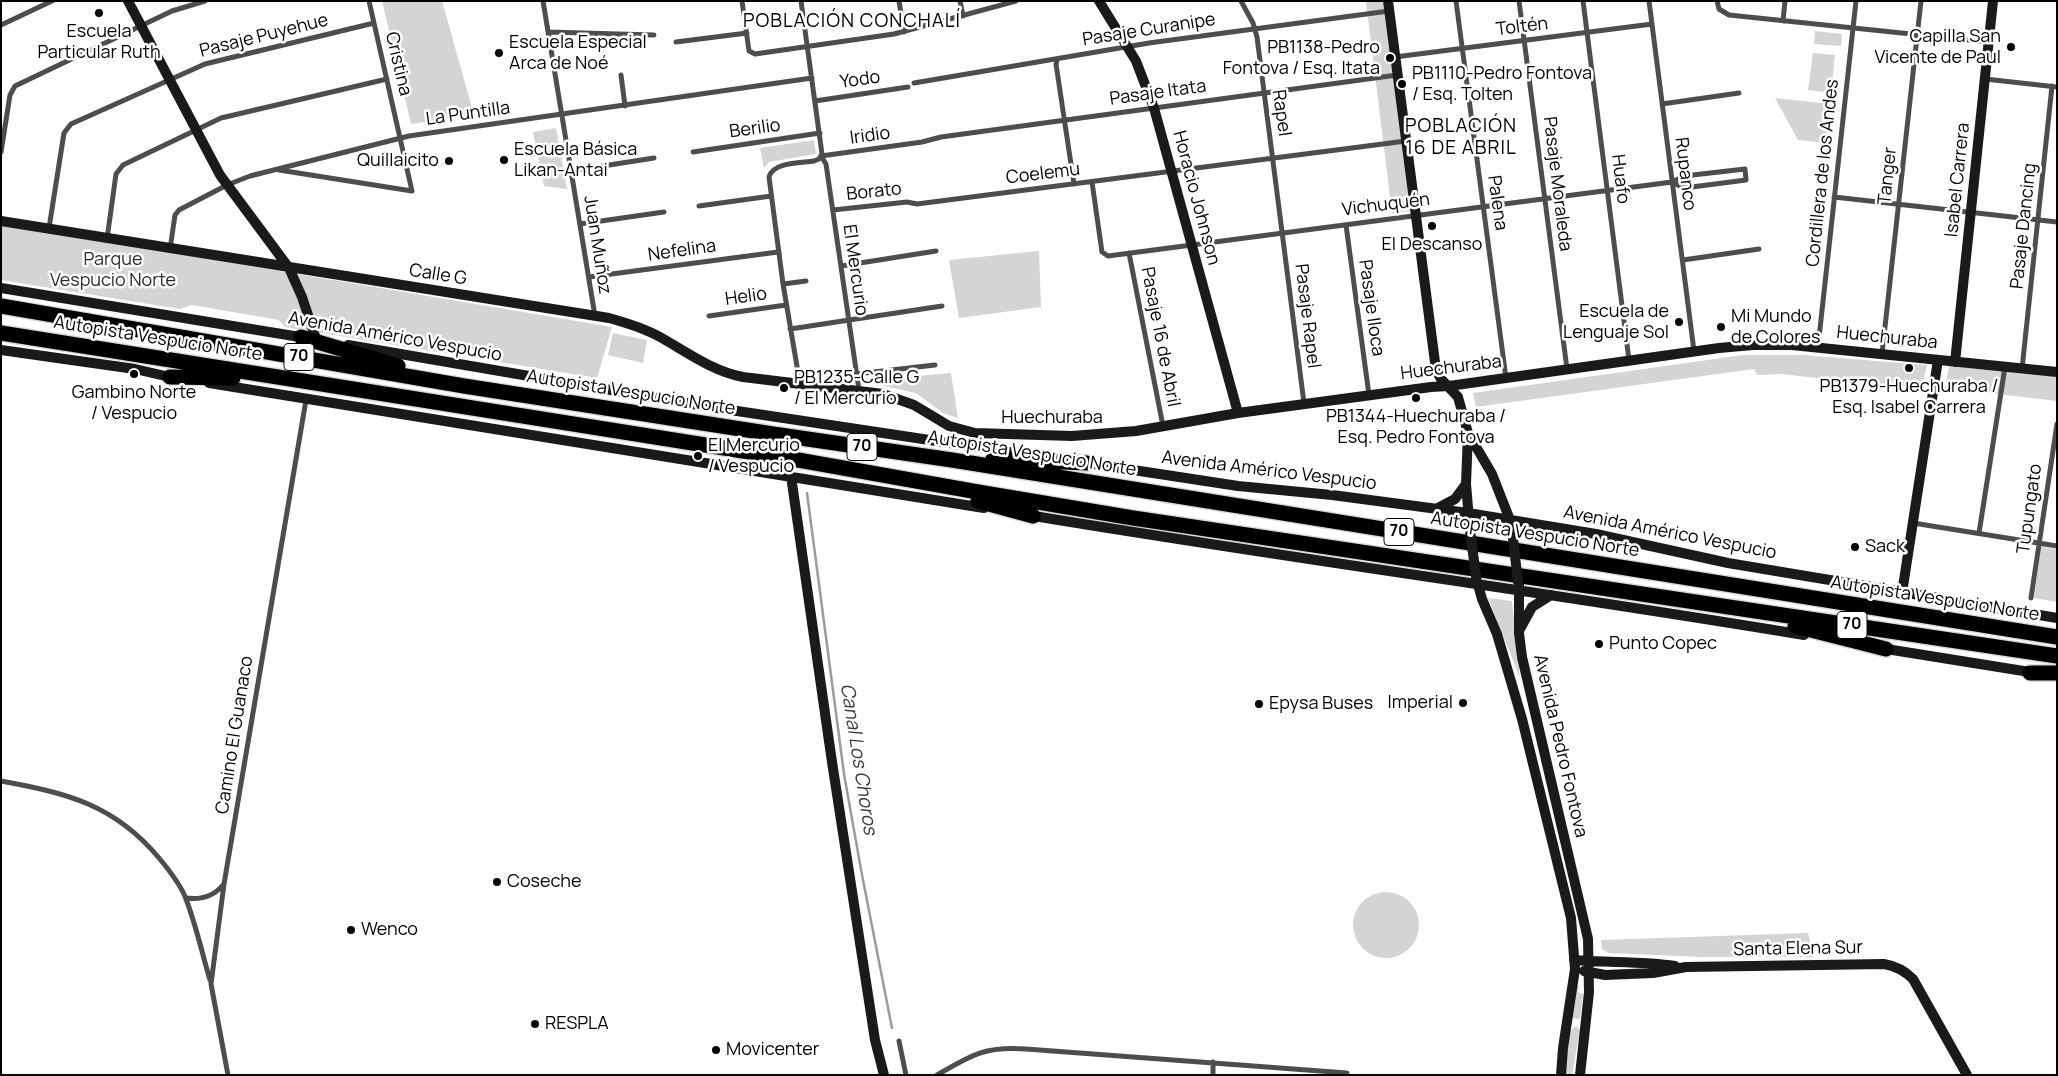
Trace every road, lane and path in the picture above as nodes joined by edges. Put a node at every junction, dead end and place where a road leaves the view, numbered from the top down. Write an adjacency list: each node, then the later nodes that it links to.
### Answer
1 (52, 1): 27 (street)
2 (128, 1): 28 (street)
3 (205, 1): 28 (street)
4 (369, 1): 25 (street, Cristina)
5 (543, 1): 31 (street, Juan Muñoz)
6 (742, 1): 34 (street)
7 (801, 1): 40 (street, El Mercurio)
8 (899, 1): 32 (street)
9 (960, 1): 23 (street)
10 (1016, 1): 23 (street)
11 (1100, 1): 41 (street, Horacio Johnson)
12 (1241, 1): 29 (street, Rapel)
13 (1456, 1): 42 (street, Palena)
14 (1519, 1): 37 (street, Pasaje Moraleda)
15 (1584, 1): 33 (street, Huafo)
16 (1649, 1): 26 (street, Rupanco)
17 (1717, 1): 24 (street)
18 (1785, 1): 24 (street)
19 (1856, 1): 30 (street, Cordillera de los Andes)
20 (1921, 1): 36 (street, Tanger)
21 (1993, 1): 39 (street, Isabel Carrera)
22 (1388, 6): 29 (street, Pasaje Curanipe); 43 (street, Avenida Pedro Fontova)
23 (963, 16): 32 (street)
24 (1783, 21): 30 (street)
25 (374, 23): 48 (street, Cristina); 50 (street, Pasaje Puyehue)
26 (1652, 24): 33 (street, Toltén); 57 (street, Rupanco)
27 (1, 25)
28 (141, 26): 50 (street); 67 (street)
29 (1255, 29): 41 (street, Pasaje Curanipe); 54 (street, Rapel)
30 (1853, 29): 36 (street); 81 (street, Cordillera de los Andes)
31 (548, 32): 35 (street); 60 (street, Juan Muñoz)
32 (904, 32): 40 (street)
33 (1587, 32): 37 (street, Toltén); 79 (street, Huafo)
34 (747, 34): 38 (street); 40 (street)
35 (654, 35)
36 (1917, 35): 39 (street); 84 (street, Tanger)
37 (1524, 41): 42 (street, Toltén); 82 (street, Pasaje Moraleda)
38 (676, 42)
39 (1989, 42): 49 (street, Isabel Carrera)
40 (808, 46): 47 (street, El Mercurio)
41 (1128, 48): 44 (street, Pasaje Curanipe); 59 (street, Horacio Johnson)
42 (1462, 49): 43 (street, Toltén); 86 (street, Palena)
43 (1395, 58): 46 (street, Avenida Pedro Fontova)
44 (1057, 60): 51 (street, Pasaje Curanipe); 61 (street)
45 (621, 75): 58 (street)
46 (1397, 75): 54 (street, Pasaje Itata); 65 (street, Avenida Pedro Fontova)
47 (812, 78): 56 (street, El Mercurio); 58 (street, La Puntilla)
48 (387, 79): 62 (street); 64 (street, Cristina)
49 (1985, 79): 53 (street); 89 (street, Isabel Carrera)
50 (170, 81): 62 (street); 96 (street, Pasaje Puyehue)
51 (914, 83)
52 (908, 87): 56 (street, Yodo)
53 (2055, 87): 91 (street, Pasaje Dancing)
54 (1264, 93): 59 (street, Pasaje Itata); 71 (street, Rapel)
55 (1740, 93): 57 (street)
56 (816, 100): 63 (street, El Mercurio)
57 (1662, 104): 76 (street, Rupanco)
58 (625, 106): 60 (street, La Puntilla)
59 (1154, 108): 61 (street, Pasaje Itata); 74 (street, Horacio Johnson)
60 (562, 115): 64 (street, La Puntilla); 73 (street, Juan Muñoz)
61 (1065, 120): 66 (street, Pasaje Itata); 77 (street)
62 (196, 130): 78 (street); 98 (street)
63 (820, 133): 68 (street, Berilio); 69 (street, El Mercurio)
64 (402, 138): 72 (street, La Puntilla); 72 (street, Cristina)
65 (1406, 141): 71 (street, Coelemu); 90 (street, Avenida Pedro Fontova)
66 (922, 142): 69 (street, Iridio)
67 (1, 152)
68 (693, 152)
69 (821, 156): 80 (street); 87 (street, El Mercurio)
70 (654, 158): 73 (street)
71 (1273, 159): 74 (street, Coelemu); 97 (street, Rapel)
72 (275, 170): 78 (street, La Puntilla)
73 (571, 170): 94 (street, Juan Muñoz)
74 (1172, 172): 75 (street, Coelemu); 99 (street, Horacio Johnson)
75 (1092, 182): 77 (street, Coelemu); 104 (street, Vichuquén)
76 (1672, 182): 76 (street, Vichuquén); 79 (street, Vichuquén); 105 (street, Rupanco)
77 (1074, 184): 83 (street, Coelemu)
78 (227, 185): 100 (street, La Puntilla); 107 (street)
79 (1607, 190): 82 (street, Vichuquén); 125 (street, Huafo)
80 (771, 196): 85 (street); 103 (street)
81 (1834, 198): 84 (street); 121 (street, Cordillera de los Andes)
82 (1545, 199): 86 (street, Vichuquén); 130 (street, Pasaje Moraleda)
83 (917, 204): 87 (street, Borato)
84 (1899, 205): 89 (street); 124 (street, Tanger)
85 (699, 206)
86 (1484, 206): 90 (street, Vichuquén); 135 (street, Palena)
87 (833, 210): 106 (street, El Mercurio)
88 (664, 212): 94 (street)
89 (1971, 213): 91 (street); 127 (street, Isabel Carrera)
90 (1416, 215): 95 (street, Vichuquén); 139 (street, Avenida Pedro Fontova)
91 (2038, 220): 93 (street); 131 (street, Pasaje Dancing)
92 (1, 221): 96 (street, Calle G)
93 (2057, 222)
94 (580, 224): 108 (street, Juan Muñoz)
95 (1346, 224): 97 (street, Vichuquén); 141 (street, Pasaje Iloca)
96 (49, 228): 98 (street, Calle G)
97 (1282, 233): 99 (street, Vichuquén); 143 (street, Pasaje Rapel)
98 (107, 239): 100 (street, Calle G)
99 (1192, 244): 104 (street, Vichuquén); 144 (street, Horacio Johnson)
100 (170, 249): 107 (street, Calle G)
101 (1759, 249): 105 (street)
102 (936, 251): 106 (street)
103 (778, 252): 108 (street, Nefelina); 110 (street)
104 (1129, 253): 146 (street, Pasaje 16 de Abril)
105 (1683, 260): 123 (street, Rupanco)
106 (841, 266): 117 (street, El Mercurio)
107 (289, 268): 115 (street, Calle G); 120 (street)
108 (589, 277): 115 (street, Juan Muñoz)
109 (806, 281): 110 (street)
110 (783, 284): 112 (street)
111 (1, 288): 120 (street, Avenida Américo Vespucio)
112 (786, 304): 116 (street, Helio); 118 (street)
113 (1, 306): 138 (highway, Autopista Vespucio Norte / 70)
114 (942, 306): 117 (street)
115 (595, 316): 137 (street, Calle G)
116 (709, 316)
117 (848, 318): 118 (street); 133 (street, El Mercurio)
118 (790, 328): 137 (street)
119 (1, 333): 136 (highway, Autopista Vespucio Norte / 70)
120 (309, 338): 138 (highway); 149 (street, Avenida Américo Vespucio)
121 (1818, 347): 123 (street, Huechuraba); 124 (street, Huechuraba)
122 (1, 350): 134 (street)
123 (1694, 351): 125 (street, Huechuraba)
124 (1882, 354): 126 (street, Huechuraba)
125 (1629, 360): 130 (street, Huechuraba)
126 (1938, 360): 127 (street, Huechuraba); 156 (street)
127 (1955, 362): 129 (street, Huechuraba)
128 (935, 365): 133 (street)
129 (2005, 367): 131 (street, Huechuraba); 158 (street)
130 (1567, 369): 135 (street, Huechuraba)
131 (2022, 369): 132 (street, Huechuraba)
132 (2057, 372)
133 (856, 374): 140 (street, El Mercurio)
134 (170, 377): 136 (highway); 142 (street)
135 (1506, 378): 139 (street, Huechuraba)
136 (288, 379): 150 (highway, Autopista Vespucio Norte / 70)
137 (800, 384): 140 (street, Calle G)
138 (464, 386): 148 (highway, Autopista Vespucio Norte / 70)
139 (1449, 386): 141 (street, Huechuraba); 147 (street, Avenida Pedro Fontova)
140 (859, 390): 146 (street, Huechuraba)
141 (1369, 395): 143 (street, Huechuraba)
142 (306, 400): 151 (street); 175 (street, Camino El Guanaco)
143 (1304, 403): 144 (street, Huechuraba)
144 (1238, 412): 146 (street, Huechuraba)
145 (2057, 424): 159 (street, Tupungato)
146 (1163, 426)
147 (1468, 434): 152 (street, Avenida Pedro Fontova); 157 (street, Avenida Pedro Fontova)
148 (952, 460): 149 (highway); 169 (highway, Autopista Vespucio Norte / 70)
149 (1087, 463): 153 (street, Avenida Américo Vespucio)
150 (875, 472): 154 (highway); 166 (highway, Autopista Vespucio Norte / 70)
151 (791, 476): 154 (street); 188 (street)
152 (1466, 484): 153 (street); 155 (street, Avenida Pedro Fontova)
153 (1436, 509): 155 (street, Avenida Américo Vespucio)
154 (1034, 516): 161 (street)
155 (1469, 518): 157 (street, Avenida Américo Vespucio); 161 (street, Avenida Pedro Fontova, bridge)
156 (1913, 523): 158 (street); 163 (street)
157 (1512, 525): 162 (street, Avenida Pedro Fontova, bridge); 163 (street, Avenida Américo Vespucio)
158 (1979, 533): 159 (street)
159 (2039, 544): 160 (street); 165 (street, Tupungato)
160 (2057, 546)
161 (1477, 580): 162 (street); 178 (street, Avenida Pedro Fontova)
162 (1519, 586): 164 (street); 168 (street, Avenida Pedro Fontova)
163 (1902, 593): 167 (street, Avenida Américo Vespucio)
164 (1551, 595): 168 (street); 170 (street)
165 (2031, 598)
166 (1716, 606): 170 (highway); 171 (highway, Autopista Vespucio Norte / 70)
167 (2057, 618)
168 (1519, 633): 177 (street, Avenida Pedro Fontova)
169 (2057, 637)
170 (1886, 649): 172 (street)
171 (2057, 656)
172 (2030, 672): 173 (highway)
173 (2057, 675)
174 (1, 781): 176 (street)
175 (224, 884): 176 (street); 181 (street, Camino El Guanaco)
176 (186, 898): 181 (street)
177 (1590, 961): 178 (street, Santa Elena Sur); 179 (street, Santa Elena Sur); 180 (street, Avenida Pedro Fontova)
178 (1574, 964): 180 (street, Santa Elena Sur); 182 (street, Avenida Pedro Fontova)
179 (1686, 968): 180 (street, Santa Elena Sur); 194 (street, Santa Elena Sur)
180 (1590, 973): 183 (street, Avenida Pedro Fontova)
181 (212, 984): 187 (street, Camino El Guanaco)
182 (1566, 1028): 183 (street); 192 (street, Avenida Pedro Fontova)
183 (1586, 1032): 193 (street, Avenida Pedro Fontova)
184 (899, 1041): 189 (street)
185 (1213, 1062): 186 (street); 190 (street); 191 (street)
186 (1347, 1073)
187 (228, 1075)
188 (884, 1075)
189 (906, 1075)
190 (936, 1075)
191 (1213, 1075)
192 (1561, 1075)
193 (1580, 1075)
194 (1967, 1075)

